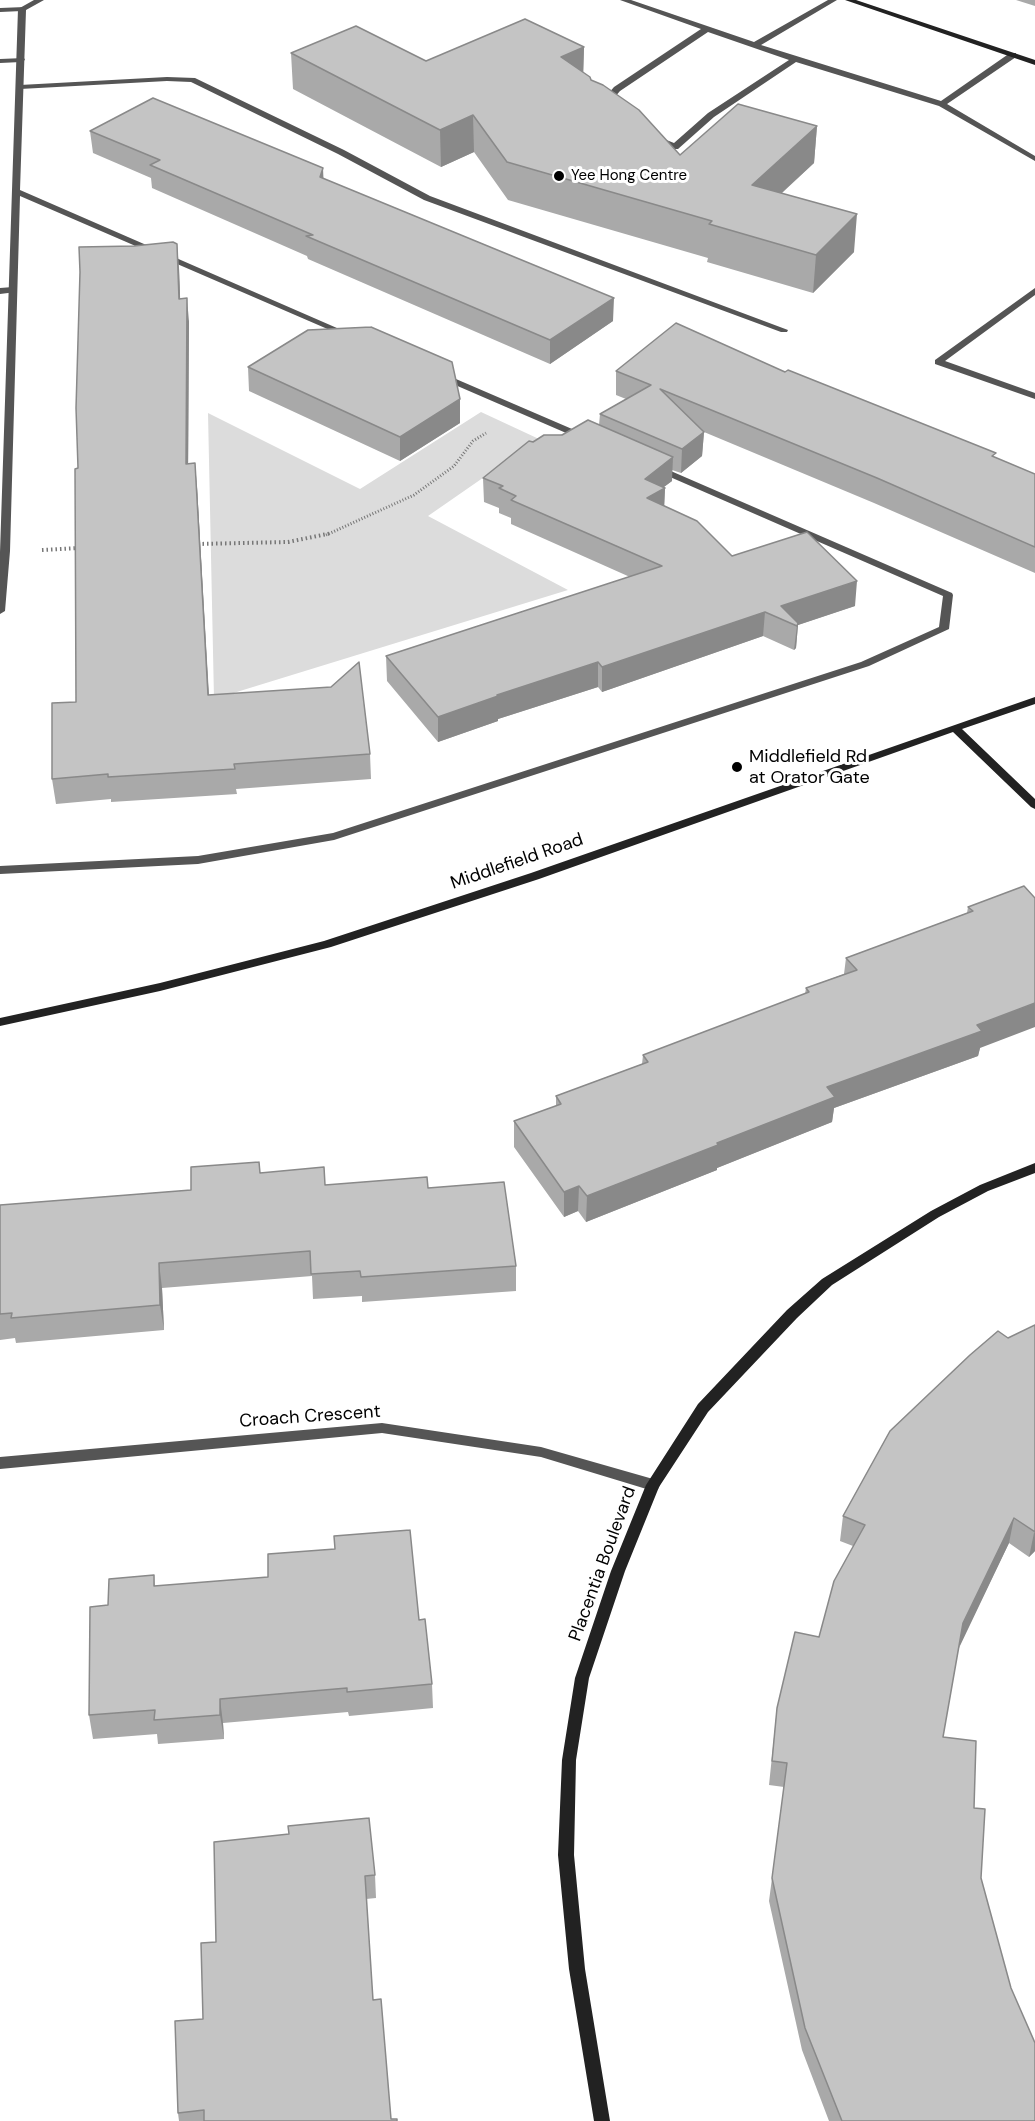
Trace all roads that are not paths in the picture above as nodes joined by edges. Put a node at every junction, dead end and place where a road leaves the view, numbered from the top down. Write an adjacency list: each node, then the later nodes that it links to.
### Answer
1 (40, 0): 5 (street)
2 (624, 0): 7 (street)
3 (833, 0): 8 (street)
4 (849, 0): 9 (street)
5 (22, 9): 6 (street); 11 (street)
6 (0, 10)
7 (707, 29): 8 (street); 16 (street)
8 (755, 45): 10 (street)
9 (1013, 55): 13 (street); 15 (street)
10 (795, 58): 15 (street); 17 (street)
11 (21, 60): 12 (street); 14 (street)
12 (0, 61)
13 (1035, 63)
14 (20, 87): 19 (street); 23 (street)
15 (942, 104): 18 (street)
16 (595, 115)
17 (650, 135)
18 (1035, 159)
19 (16, 192): 20 (street); 24 (street)
20 (13, 290): 21 (street); 29 (street)
21 (0, 291)
22 (1035, 291): 26 (street)
23 (784, 330)
24 (354, 338)
25 (428, 370): 27 (street)
26 (1033, 393)
27 (599, 443)
28 (641, 462): 33 (street)
29 (0, 611)
30 (1035, 700): 31 (street, Middlefield Road)
31 (955, 728): 32 (street); 34 (street, Middlefield Road)
32 (1035, 805)
33 (0, 870)
34 (0, 1022)
35 (1035, 1168): 37 (street, Placentia Boulevard)
36 (0, 1463): 37 (street, Croach Crescent)
37 (653, 1485): 38 (street, Placentia Boulevard)
38 (602, 2121)

